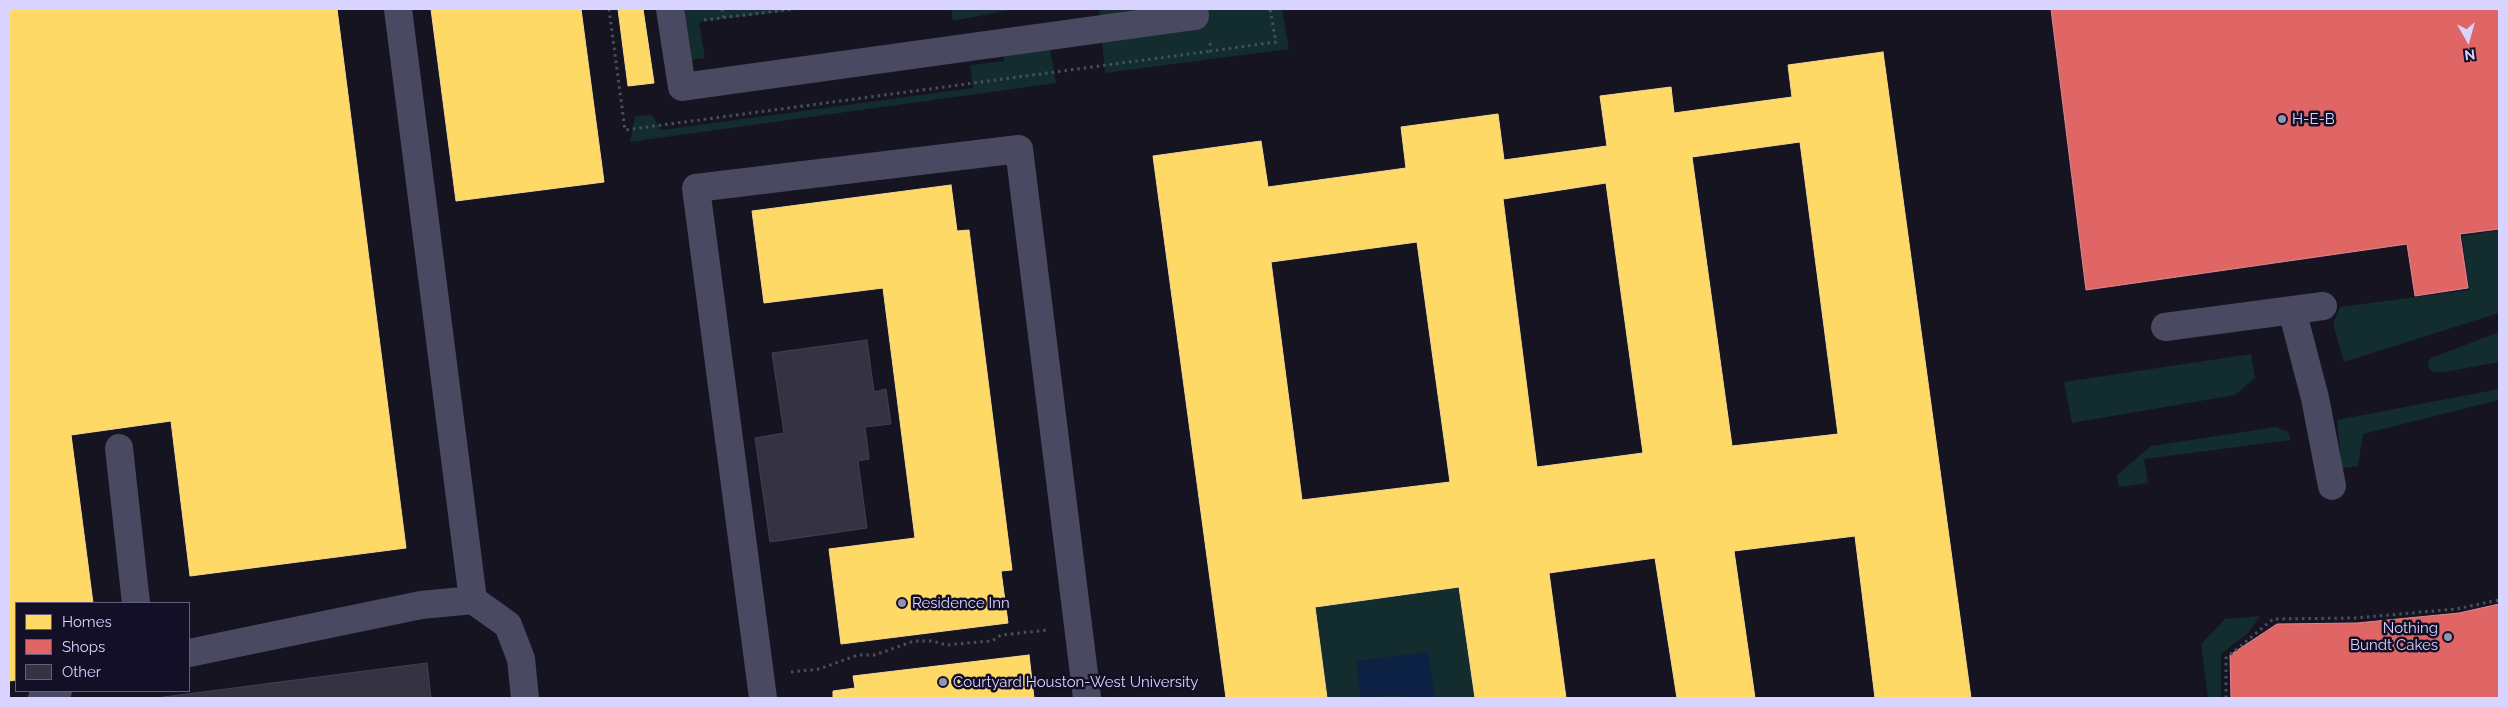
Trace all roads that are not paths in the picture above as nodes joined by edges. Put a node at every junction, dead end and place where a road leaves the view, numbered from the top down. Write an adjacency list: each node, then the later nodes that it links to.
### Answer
1 (398, 9): 9 (lane)
2 (670, 9): 3 (lane)
3 (1194, 9)
4 (2323, 306): 5 (lane)
5 (2292, 310): 6 (lane); 8 (lane)
6 (2165, 328)
7 (120, 448): 10 (lane)
8 (2332, 486)
9 (473, 600): 11 (lane); 15 (lane)
10 (136, 602)
11 (190, 653)
12 (761, 687): 16 (lane)
13 (56, 692): 14 (lane)
14 (42, 698)
15 (526, 698)
16 (1087, 698)

